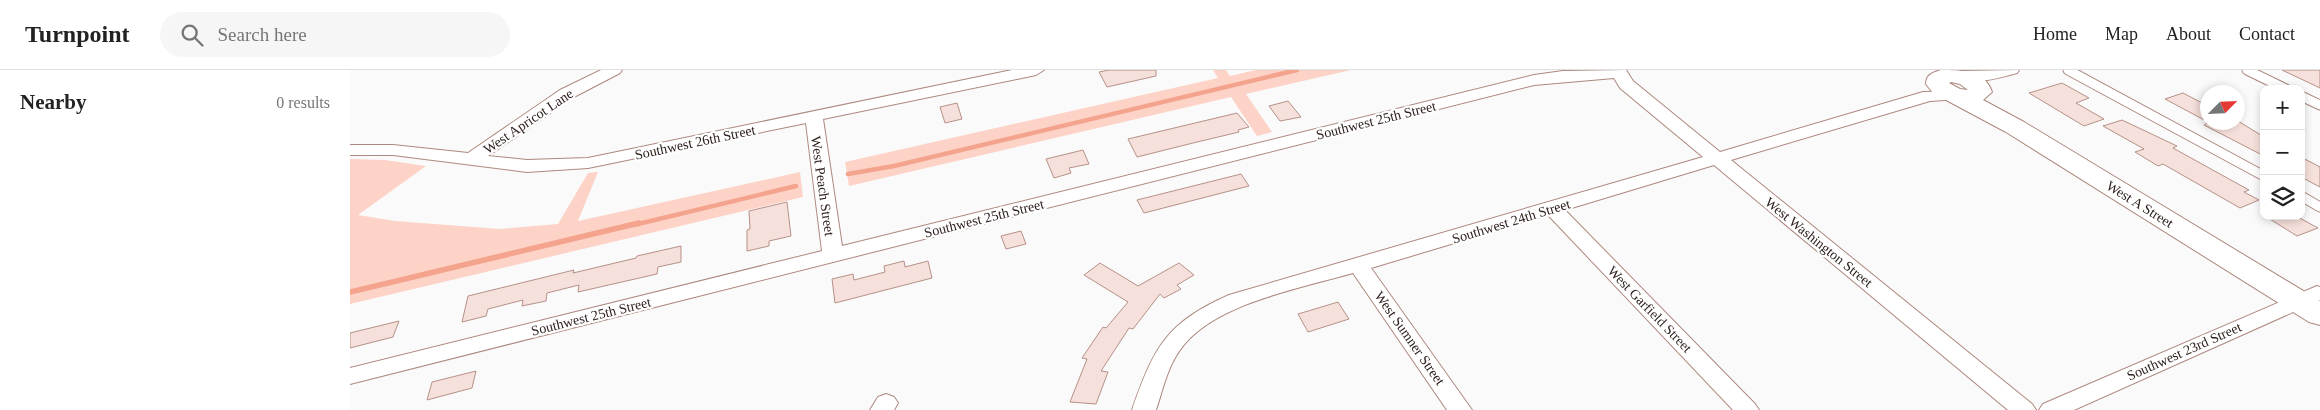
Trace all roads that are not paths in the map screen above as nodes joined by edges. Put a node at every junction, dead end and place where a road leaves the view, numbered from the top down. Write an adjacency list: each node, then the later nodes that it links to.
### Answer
1 (614, 70): 14 (street, West Apricot Lane)
2 (1032, 70): 11 (street, Southwest 26th Street)
3 (2010, 70): 7 (street, Southwest 24th Street)
4 (2068, 70): 15 (lane)
5 (2247, 70): 8 (lane)
6 (1619, 72): 13 (street, West Washington Street); 19 (street, Southwest 25th Street)
7 (1955, 83): 13 (street, Southwest 24th Street); 21 (main road, West A Street)
8 (2278, 85)
9 (2305, 98): 10 (lane)
10 (2320, 105)
11 (814, 117): 14 (street, Southwest 26th Street); 19 (street, West Peach Street)
12 (350, 150): 14 (street, Southwest 26th Street)
13 (1716, 159): 18 (street, Southwest 24th Street); 26 (street, West Washington Street)
14 (470, 160)
15 (2262, 175)
16 (2305, 198): 17 (lane)
17 (2320, 207)
18 (1552, 208): 20 (street, Southwest 24th Street); 25 (street, West Garfield Street)
19 (833, 256): 22 (street, Southwest 25th Street)
20 (1359, 266): 23 (street, Southwest 24th Street); 24 (street, West Sumner Street)
21 (2314, 301): 27 (street, Southwest 23rd Street)
22 (350, 376)
23 (1144, 410)
24 (1460, 410)
25 (1747, 410)
26 (2024, 410)
27 (2051, 410)

